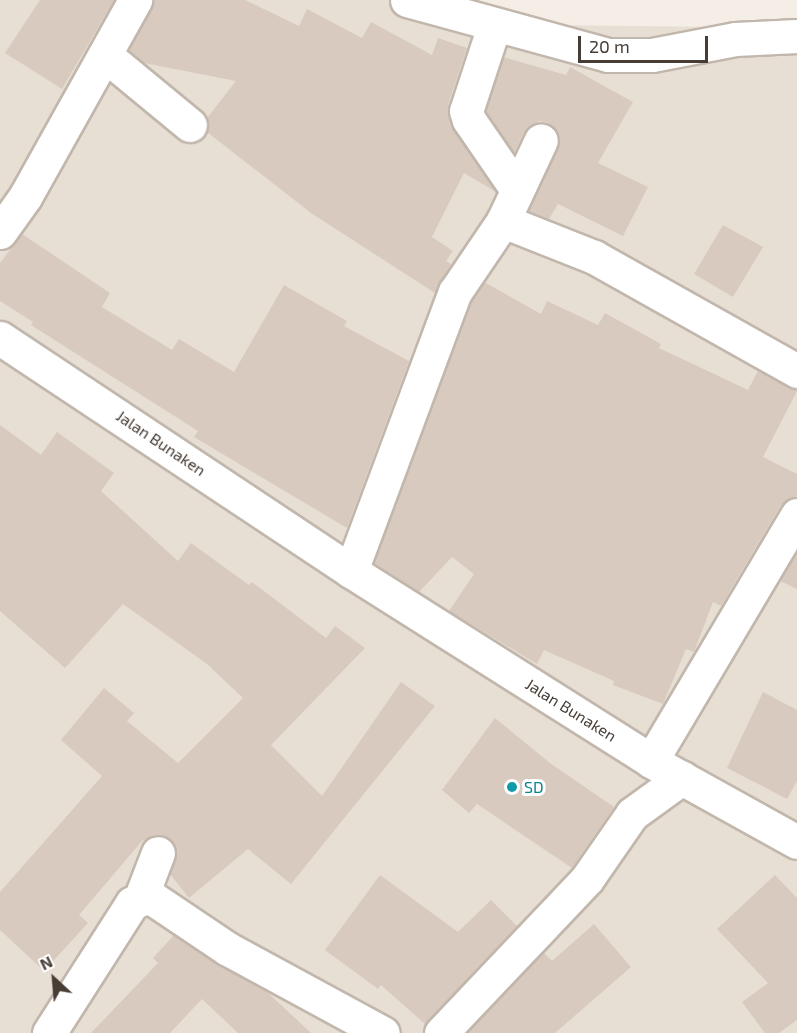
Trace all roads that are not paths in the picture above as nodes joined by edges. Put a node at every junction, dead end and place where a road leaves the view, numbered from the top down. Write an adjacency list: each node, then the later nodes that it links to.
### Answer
1 (135, 0): 5 (street)
2 (407, 0): 3 (street)
3 (494, 26): 4 (street); 8 (street)
4 (797, 36)
5 (105, 55): 6 (street); 10 (street)
6 (190, 125)
7 (541, 140): 8 (street)
8 (515, 187): 9 (street)
9 (503, 221): 12 (street); 14 (street)
10 (0, 232)
11 (0, 338): 14 (street, Jalan Bunaken)
12 (797, 370)
13 (797, 515): 15 (street)
14 (351, 571): 15 (street, Jalan Bunaken)
15 (651, 760): 16 (street, Jalan Bunaken)
16 (682, 778): 17 (street, Jalan Bunaken); 22 (street)
17 (797, 842)
18 (158, 853): 19 (street)
19 (141, 897): 20 (street); 21 (street)
20 (49, 1033)
21 (383, 1033)
22 (441, 1033)

